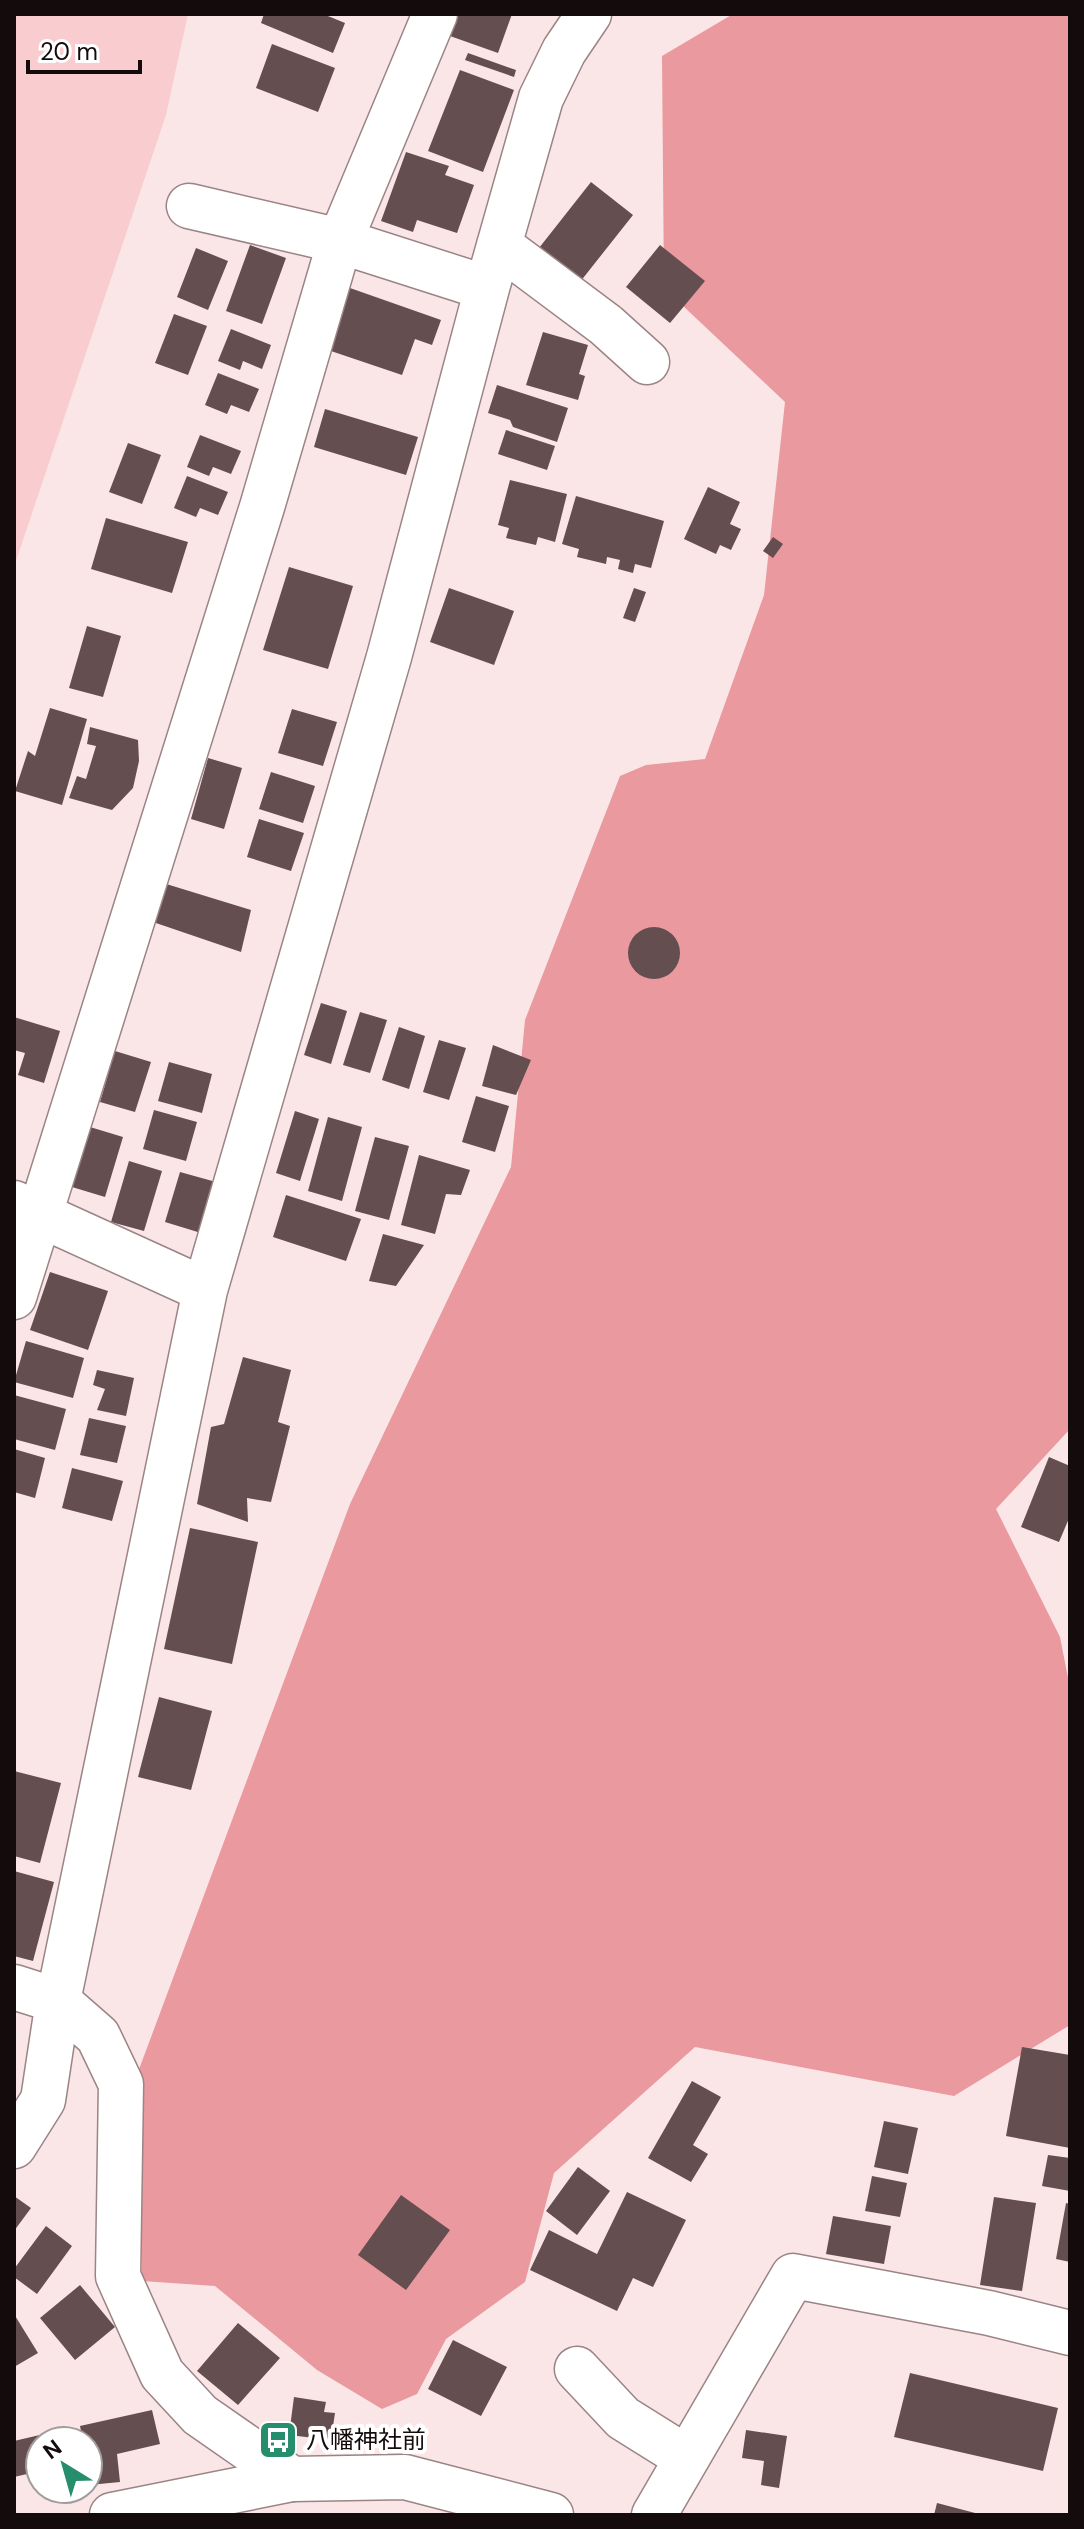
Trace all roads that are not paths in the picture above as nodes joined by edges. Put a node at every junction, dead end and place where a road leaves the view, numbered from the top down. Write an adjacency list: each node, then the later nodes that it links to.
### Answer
1 (435, 14): 4 (street)
2 (589, 14): 5 (street)
3 (189, 206): 4 (street)
4 (340, 241): 6 (street); 8 (street)
5 (499, 245): 6 (street); 7 (street)
6 (487, 288): 9 (street)
7 (647, 362)
8 (27, 1209): 9 (street); 10 (street)
9 (205, 1290): 12 (street)
10 (14, 1297)
11 (14, 1987): 12 (street)
12 (58, 2001): 13 (street); 17 (street)
13 (14, 2146)
14 (1070, 2333): 16 (street)
15 (577, 2369): 16 (street)
16 (687, 2458): 20 (street)
17 (292, 2479): 18 (street); 19 (street)
18 (112, 2515)
19 (551, 2515)
20 (654, 2515)

